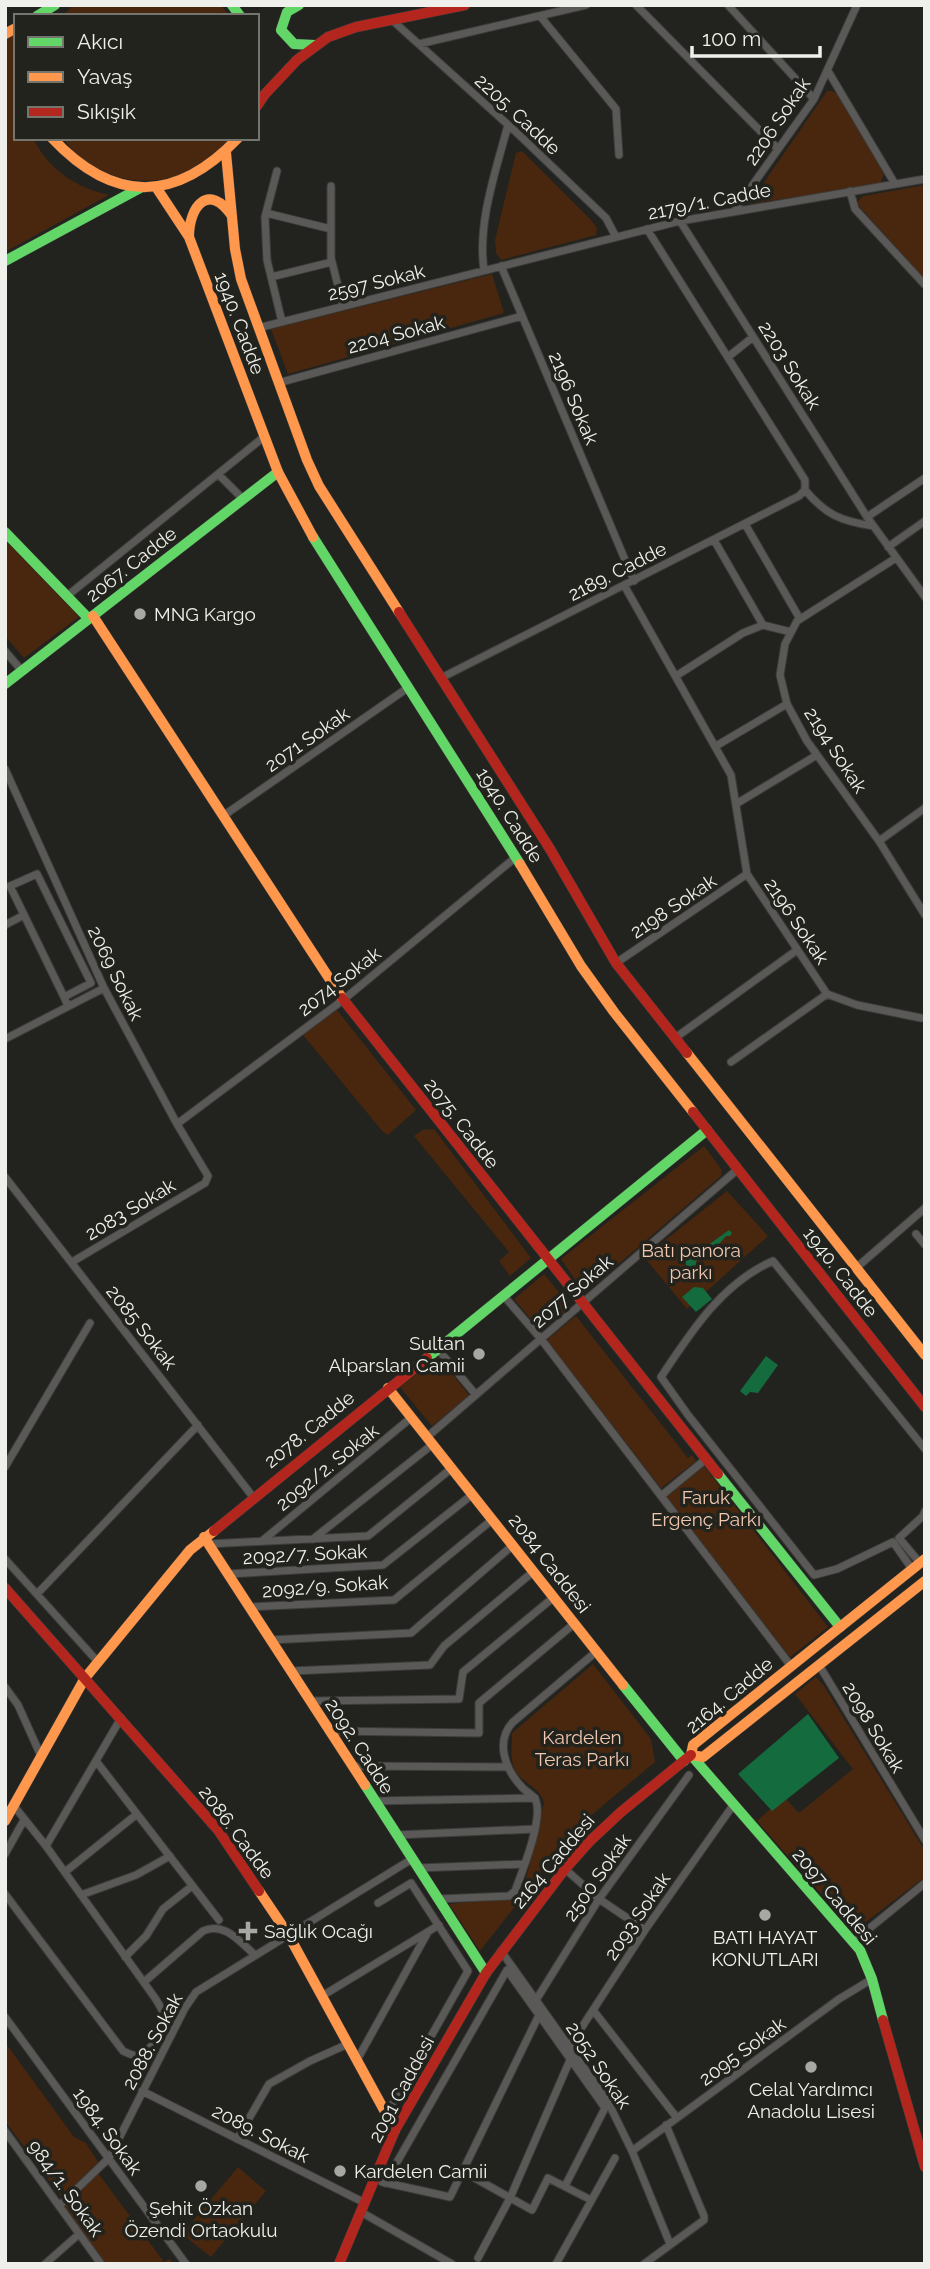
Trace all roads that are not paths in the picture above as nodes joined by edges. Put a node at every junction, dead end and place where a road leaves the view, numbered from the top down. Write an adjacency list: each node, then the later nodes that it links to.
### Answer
1 (299, 5): 9 (street)
2 (465, 5): 8 (street)
3 (586, 5): 7 (street)
4 (635, 5): 17 (street)
5 (728, 5): 12 (street)
6 (857, 5): 11 (street, 2206 Sokak)
7 (540, 16): 10 (street); 19 (street)
8 (392, 20): 9 (street); 10 (street, 2205. Cadde)
9 (315, 44): 13 (street)
10 (419, 44): 14 (street, 2205. Cadde)
11 (828, 71): 12 (street, 2206 Sokak); 22 (street)
12 (814, 99): 17 (street, 2206 Sokak)
13 (259, 104)
14 (508, 125): 34 (street, 2205. Cadde); 38 (street)
15 (54, 140): 25 (street)
16 (236, 140): 18 (street)
17 (778, 149): 27 (street, 2206 Sokak)
18 (226, 153): 24 (street); 30 (street, 1940. Cadde)
19 (619, 155)
20 (277, 171): 28 (street)
21 (925, 178): 22 (street, 2179/1. Cadde)
22 (895, 184): 26 (street, 2179/1. Cadde)
23 (331, 186): 31 (street)
24 (156, 187): 25 (street); 33 (street, 1940. Cadde)
25 (140, 188): 35 (street)
26 (850, 191): 27 (street, 2179/1. Cadde); 40 (street)
27 (734, 211): 29 (street, 2179/1. Cadde)
28 (266, 212): 31 (street); 39 (street)
29 (680, 221): 32 (street, 2179/1. Cadde); 45 (street, 2203 Sokak)
30 (234, 226): 33 (street); 44 (street, 1940. Cadde)
31 (331, 229): 36 (street)
32 (647, 229): 34 (street, 2179/1. Cadde); 46 (street)
33 (189, 237): 48 (street, 1940. Cadde)
34 (616, 237): 37 (street, 2179/1. Cadde)
35 (5, 261)
36 (332, 262): 39 (street); 41 (street)
37 (501, 266): 38 (street, 2597 Sokak); 42 (street, 2196 Sokak)
38 (484, 270): 41 (street, 2597 Sokak)
39 (271, 277): 43 (street)
40 (925, 285)
41 (343, 306): 43 (street, 2597 Sokak)
42 (522, 316): 47 (street, 2204 Sokak); 62 (street, 2196 Sokak)
43 (282, 322): 44 (street, 2597 Sokak)
44 (258, 328): 47 (street, 1940. Cadde)
45 (753, 337): 46 (street); 54 (street, 2203 Sokak)
46 (728, 357): 52 (street)
47 (278, 383): 73 (street, 1940. Cadde)
48 (265, 436): 49 (street, 1940. Cadde); 50 (street)
49 (278, 472): 53 (street, 2067. Cadde); 75 (street, 1940. Cadde)
50 (218, 474): 53 (street); 64 (street)
51 (925, 478): 54 (street)
52 (805, 490): 56 (street, 2189. Cadde); 57 (street)
53 (243, 499): 66 (street, 2067. Cadde)
54 (867, 517): 57 (street, 2203 Sokak)
55 (925, 521): 60 (street)
56 (745, 524): 59 (street, 2189. Cadde); 67 (street)
57 (873, 526): 60 (street)
58 (5, 532): 64 (street, 2075. Cadde)
59 (714, 540): 62 (street, 2189. Cadde); 68 (street)
60 (888, 547): 61 (street)
61 (897, 558): 65 (street); 67 (street, 2194 Sokak)
62 (634, 580): 63 (street, 2189. Cadde)
63 (624, 586): 72 (street, 2196 Sokak); 73 (street, 2189. Cadde)
64 (67, 596): 66 (street, 2075. Cadde)
65 (925, 597)
66 (91, 617): 71 (street, 2067. Cadde); 82 (street, 2075. Cadde)
67 (800, 618): 69 (street, 2194 Sokak)
68 (763, 625): 69 (street); 72 (street)
69 (791, 632): 76 (street, 2194 Sokak)
70 (5, 651): 71 (street)
71 (22, 671): 74 (street, 2067. Cadde)
72 (676, 676): 77 (street, 2196 Sokak)
73 (441, 678): 90 (street, 1940. Cadde)
74 (5, 684)
75 (409, 687): 82 (street, 2071 Sokak); 84 (street, 1940. Cadde)
76 (787, 704): 77 (street); 78 (street, 2194 Sokak)
77 (716, 746): 80 (street, 2196 Sokak)
78 (817, 755): 80 (street); 83 (street, 2194 Sokak)
79 (5, 769): 91 (street, 2069 Sokak)
80 (736, 804): 85 (street, 2196 Sokak)
81 (925, 808): 83 (street)
82 (223, 816): 94 (street, 2075. Cadde)
83 (880, 841): 87 (street, 2194 Sokak)
84 (516, 858): 94 (street, 2074 Sokak); 101 (street, 1940. Cadde)
85 (747, 874): 89 (street, 2196 Sokak); 90 (street, 2198 Sokak)
86 (24, 915): 88 (street); 93 (street); 93 (street)
87 (925, 915)
88 (5, 925)
89 (797, 950): 92 (street, 2196 Sokak); 97 (street)
90 (616, 963): 97 (street, 1940. Cadde)
91 (104, 988): 95 (street); 100 (street, 2069 Sokak)
92 (827, 994): 96 (street, 2196 Sokak); 99 (street)
93 (64, 997): 95 (street)
94 (343, 1000): 100 (street, 2074 Sokak); 108 (street, 2075. Cadde)
95 (68, 1006): 98 (street)
96 (924, 1018)
97 (675, 1038): 110 (street, 1940. Cadde)
98 (5, 1039)
99 (732, 1062)
100 (177, 1124): 104 (street, 2069 Sokak)
101 (707, 1130): 102 (street, 1940. Cadde); 108 (street, 2078. Cadde)
102 (738, 1169): 112 (street, 2077 Sokak); 119 (street, 1940. Cadde)
103 (5, 1177): 109 (street, 2085 Sokak)
104 (205, 1183): 109 (street, 2083 Sokak)
105 (925, 1208): 110 (street)
106 (916, 1234): 107 (street)
107 (925, 1245)
108 (547, 1259): 111 (street, 2078. Cadde); 112 (street, 2075. Cadde)
109 (72, 1262): 121 (street, 2085 Sokak)
110 (856, 1268): 116 (street, 1940. Cadde)
111 (503, 1295): 114 (street); 115 (street, 2078. Cadde)
112 (582, 1303): 114 (street, 2077 Sokak); 124 (street, 2075. Cadde)
113 (90, 1324): 125 (street)
114 (541, 1339): 118 (street, 2077 Sokak); 128 (street)
115 (437, 1348): 117 (street, 2078. Cadde); 118 (street)
116 (925, 1355)
117 (388, 1388): 120 (street, 2084 Caddesi); 129 (street, 2078. Cadde)
118 (476, 1395): 122 (street, 2077 Sokak)
119 (925, 1407)
120 (412, 1417): 122 (street, 2084 Caddesi); 135 (street, 2092/2. Sokak)
121 (198, 1425): 129 (street, 2085 Sokak); 143 (street)
122 (430, 1440): 126 (street, 2084 Caddesi); 132 (street, 2077 Sokak)
123 (925, 1449): 134 (street)
124 (706, 1459): 128 (street); 147 (street, 2075. Cadde)
125 (5, 1466)
126 (452, 1468): 127 (street, 2084 Caddesi); 132 (street)
127 (473, 1494): 131 (street, 2084 Caddesi); 140 (street, 2092/7. Sokak)
128 (661, 1496): 152 (street)
129 (253, 1497): 133 (street, 2078. Cadde)
130 (925, 1511): 134 (street)
131 (493, 1519): 136 (street, 2084 Caddesi); 145 (street, 2092/9. Sokak)
132 (313, 1539): 135 (street)
133 (206, 1540): 135 (street); 140 (street, 2092. Cadde); 150 (street, 2078. Cadde)
134 (896, 1540): 138 (street)
135 (262, 1541)
136 (513, 1545): 139 (street, 2084 Caddesi); 148 (street)
137 (5, 1559): 143 (street)
138 (919, 1564): 147 (street, 2164. Cadde)
139 (534, 1571): 144 (street, 2084 Caddesi); 153 (street)
140 (228, 1574): 145 (street, 2092. Cadde)
141 (925, 1581): 151 (street, 2164. Cadde)
142 (5, 1588): 154 (street, 2086. Cadde)
143 (37, 1594): 150 (street)
144 (554, 1597): 146 (street, 2084 Caddesi); 156 (street)
145 (249, 1607): 148 (street, 2092. Cadde)
146 (575, 1623): 149 (street, 2084 Caddesi); 158 (street)
147 (839, 1627): 152 (street, 2164. Cadde)
148 (270, 1640): 153 (street, 2092. Cadde)
149 (597, 1651): 160 (street, 2084 Caddesi); 163 (street)
150 (98, 1662): 154 (street, 2078. Cadde)
151 (819, 1665): 160 (street, 2164. Cadde); 174 (street, 2098 Sokak)
152 (791, 1666): 160 (street, 2164. Cadde)
153 (291, 1671): 156 (street, 2092. Cadde)
154 (85, 1678): 157 (street, 2086. Cadde); 159 (street, 2078. Cadde)
155 (5, 1687): 159 (street)
156 (310, 1701): 158 (street, 2092. Cadde)
157 (121, 1717): 161 (street); 193 (street, 2086. Cadde)
158 (329, 1731): 162 (street, 2092. Cadde)
159 (41, 1755): 168 (street, 2078. Cadde)
160 (688, 1758): 167 (street, 2097 Caddesi); 180 (street, 2164 Caddesi)
161 (96, 1761): 169 (street); 175 (street)
162 (352, 1766): 163 (street); 166 (street, 2092. Cadde)
163 (507, 1767): 165 (street)
164 (689, 1775): 187 (street, 2500 Sokak)
165 (535, 1798): 166 (street); 172 (street)
166 (374, 1801): 173 (street, 2092. Cadde)
167 (734, 1804): 191 (street, 2093 Sokak); 194 (street, 2097 Caddesi)
168 (14, 1806): 170 (street); 171 (street, 2078. Cadde)
169 (137, 1814): 177 (street); 181 (street)
170 (24, 1820): 175 (street); 176 (street)
171 (5, 1821)
172 (535, 1829): 173 (street); 179 (street)
173 (396, 1835): 178 (street, 2092. Cadde)
174 (925, 1840)
175 (46, 1846): 181 (street)
176 (5, 1854)
177 (170, 1856): 183 (street); 185 (street)
178 (415, 1863): 179 (street); 186 (street, 2092. Cadde); 193 (street, 2088. Sokak)
179 (525, 1864): 186 (street)
180 (565, 1869): 187 (street); 195 (street, 2164 Caddesi)
181 (65, 1872): 185 (street)
182 (925, 1882): 194 (street)
183 (192, 1886): 189 (street); 197 (street)
184 (5, 1894): 200 (street)
185 (81, 1895): 197 (street)
186 (438, 1899): 198 (street, 2092. Cadde)
187 (598, 1899): 191 (street); 202 (street, 2500 Sokak)
188 (378, 1903): 190 (street)
189 (219, 1920)
190 (439, 1925): 192 (street); 211 (street)
191 (645, 1930): 203 (street, 2093 Sokak)
192 (428, 1932): 201 (street); 208 (street)
193 (288, 1934): 196 (street, 2088. Sokak); 201 (street, 2086. Cadde)
194 (854, 1941): 199 (street, 2097 Caddesi)
195 (501, 1951): 198 (street, 2164 Caddesi); 202 (street, 2052 Sokak)
196 (255, 1955): 200 (street); 210 (street, 2088. Sokak)
197 (125, 1957): 200 (street)
198 (486, 1973): 214 (street, 2091 Caddesi)
199 (872, 1979): 212 (street, 2095 Sokak); 220 (street, 2097 Caddesi)
200 (144, 1982)
201 (322, 1996): 206 (street, 2086. Cadde)
202 (536, 2000): 207 (street, 2052 Sokak)
203 (593, 2010): 207 (street, 2093 Sokak); 212 (street)
204 (539, 2015): 209 (street); 221 (street); 223 (street)
205 (5, 2017): 218 (street, 1984. Sokak)
206 (348, 2044): 208 (street, 2086. Cadde); 216 (street)
207 (569, 2047): 217 (street, 2052 Sokak)
208 (357, 2060): 211 (street, 2086. Cadde)
209 (570, 2060): 224 (street); 225 (street)
210 (142, 2091): 216 (street, 2089. Sokak); 218 (street, 2088. Sokak)
211 (387, 2115): 214 (street, 2086. Cadde)
212 (677, 2118): 213 (street, 2095 Sokak)
213 (666, 2125): 217 (street, 2095 Sokak); 230 (street)
214 (395, 2130): 222 (street, 2091 Caddesi)
215 (5, 2131): 227 (street, 984/1. Sokak)
216 (237, 2138): 228 (street, 2089. Sokak)
217 (632, 2151): 230 (street, 2052 Sokak)
218 (108, 2158): 227 (street, 2088. Sokak); 234 (street, 1984. Sokak)
219 (615, 2158): 226 (street)
220 (925, 2167)
221 (462, 2171): 223 (street); 225 (street)
222 (375, 2179): 223 (street); 228 (street, 2091 Caddesi)
223 (385, 2183)
224 (565, 2186): 225 (street); 226 (street)
225 (510, 2198): 231 (street)
226 (591, 2200): 237 (street)
227 (59, 2206): 229 (street, 984/1. Sokak)
228 (363, 2207): 235 (street, 2091 Caddesi); 236 (street, 2089. Sokak)
229 (79, 2234): 232 (street); 233 (street, 984/1. Sokak)
230 (670, 2244): 238 (street)
231 (478, 2258)
232 (45, 2264)
233 (101, 2264)
234 (186, 2264)
235 (339, 2264)
236 (452, 2264)
237 (556, 2264)
238 (644, 2264)

